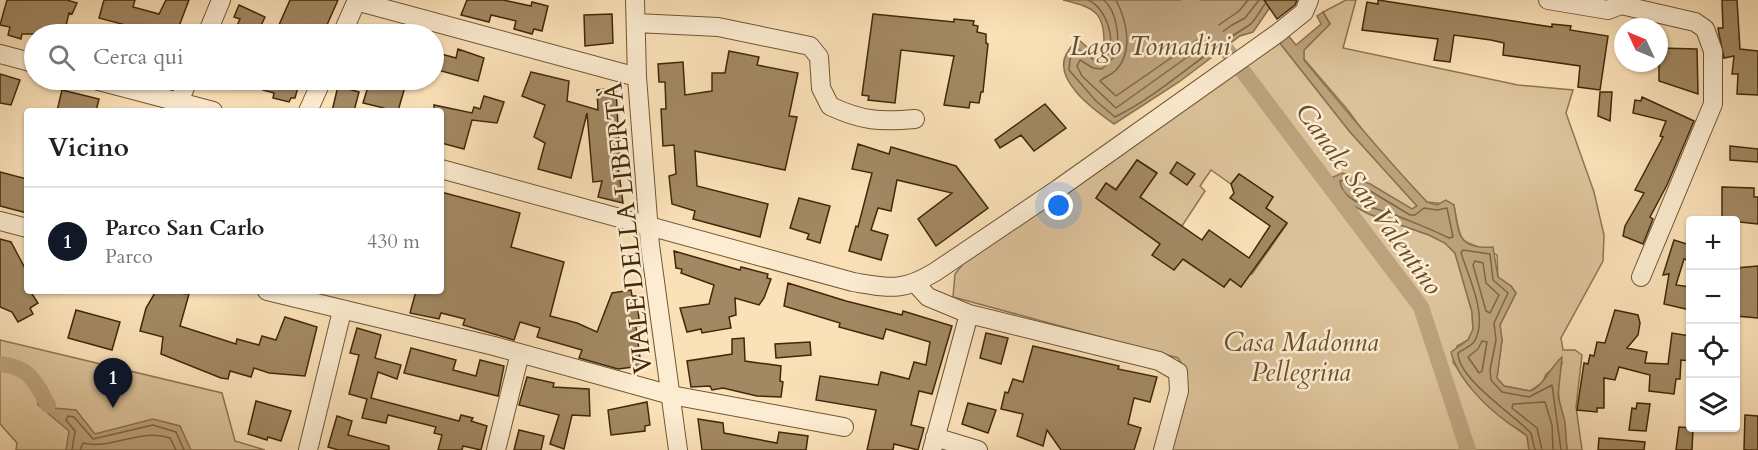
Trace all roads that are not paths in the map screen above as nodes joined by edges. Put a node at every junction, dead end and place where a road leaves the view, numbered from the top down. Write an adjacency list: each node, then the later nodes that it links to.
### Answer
1 (221, 0): 8 (street)
2 (635, 0): 7 (street, VIALE DELLA LIBERTÀ)
3 (1309, 0): 27 (street)
4 (1548, 0): 6 (street)
5 (357, 1): 9 (street); 10 (street)
6 (1622, 3): 26 (street)
7 (636, 23): 14 (street, VIALE DELLA LIBERTÀ); 21 (street)
8 (211, 24)
9 (347, 24)
10 (441, 24)
11 (444, 25): 14 (street)
12 (0, 54): 13 (street)
13 (24, 60)
14 (637, 78): 24 (street, VIALE DELLA LIBERTÀ)
15 (133, 90): 18 (street)
16 (184, 90): 18 (street)
17 (317, 90): 20 (street)
18 (179, 102): 19 (street)
19 (202, 108)
20 (309, 108)
21 (915, 118)
22 (444, 170): 24 (street)
23 (0, 221): 25 (street)
24 (649, 224): 27 (street); 32 (street, VIALE DELLA LIBERTÀ)
25 (24, 227)
26 (1641, 277)
27 (915, 284): 30 (street)
28 (279, 294): 29 (street)
29 (342, 310): 31 (street); 35 (street)
30 (969, 314): 34 (street); 39 (street)
31 (520, 353): 32 (street); 36 (street)
32 (671, 395): 33 (street); 37 (street, VIALE DELLA LIBERTÀ)
33 (844, 427)
34 (934, 444): 38 (street)
35 (308, 450)
36 (496, 450)
37 (678, 450)
38 (978, 450)
39 (1163, 450)

